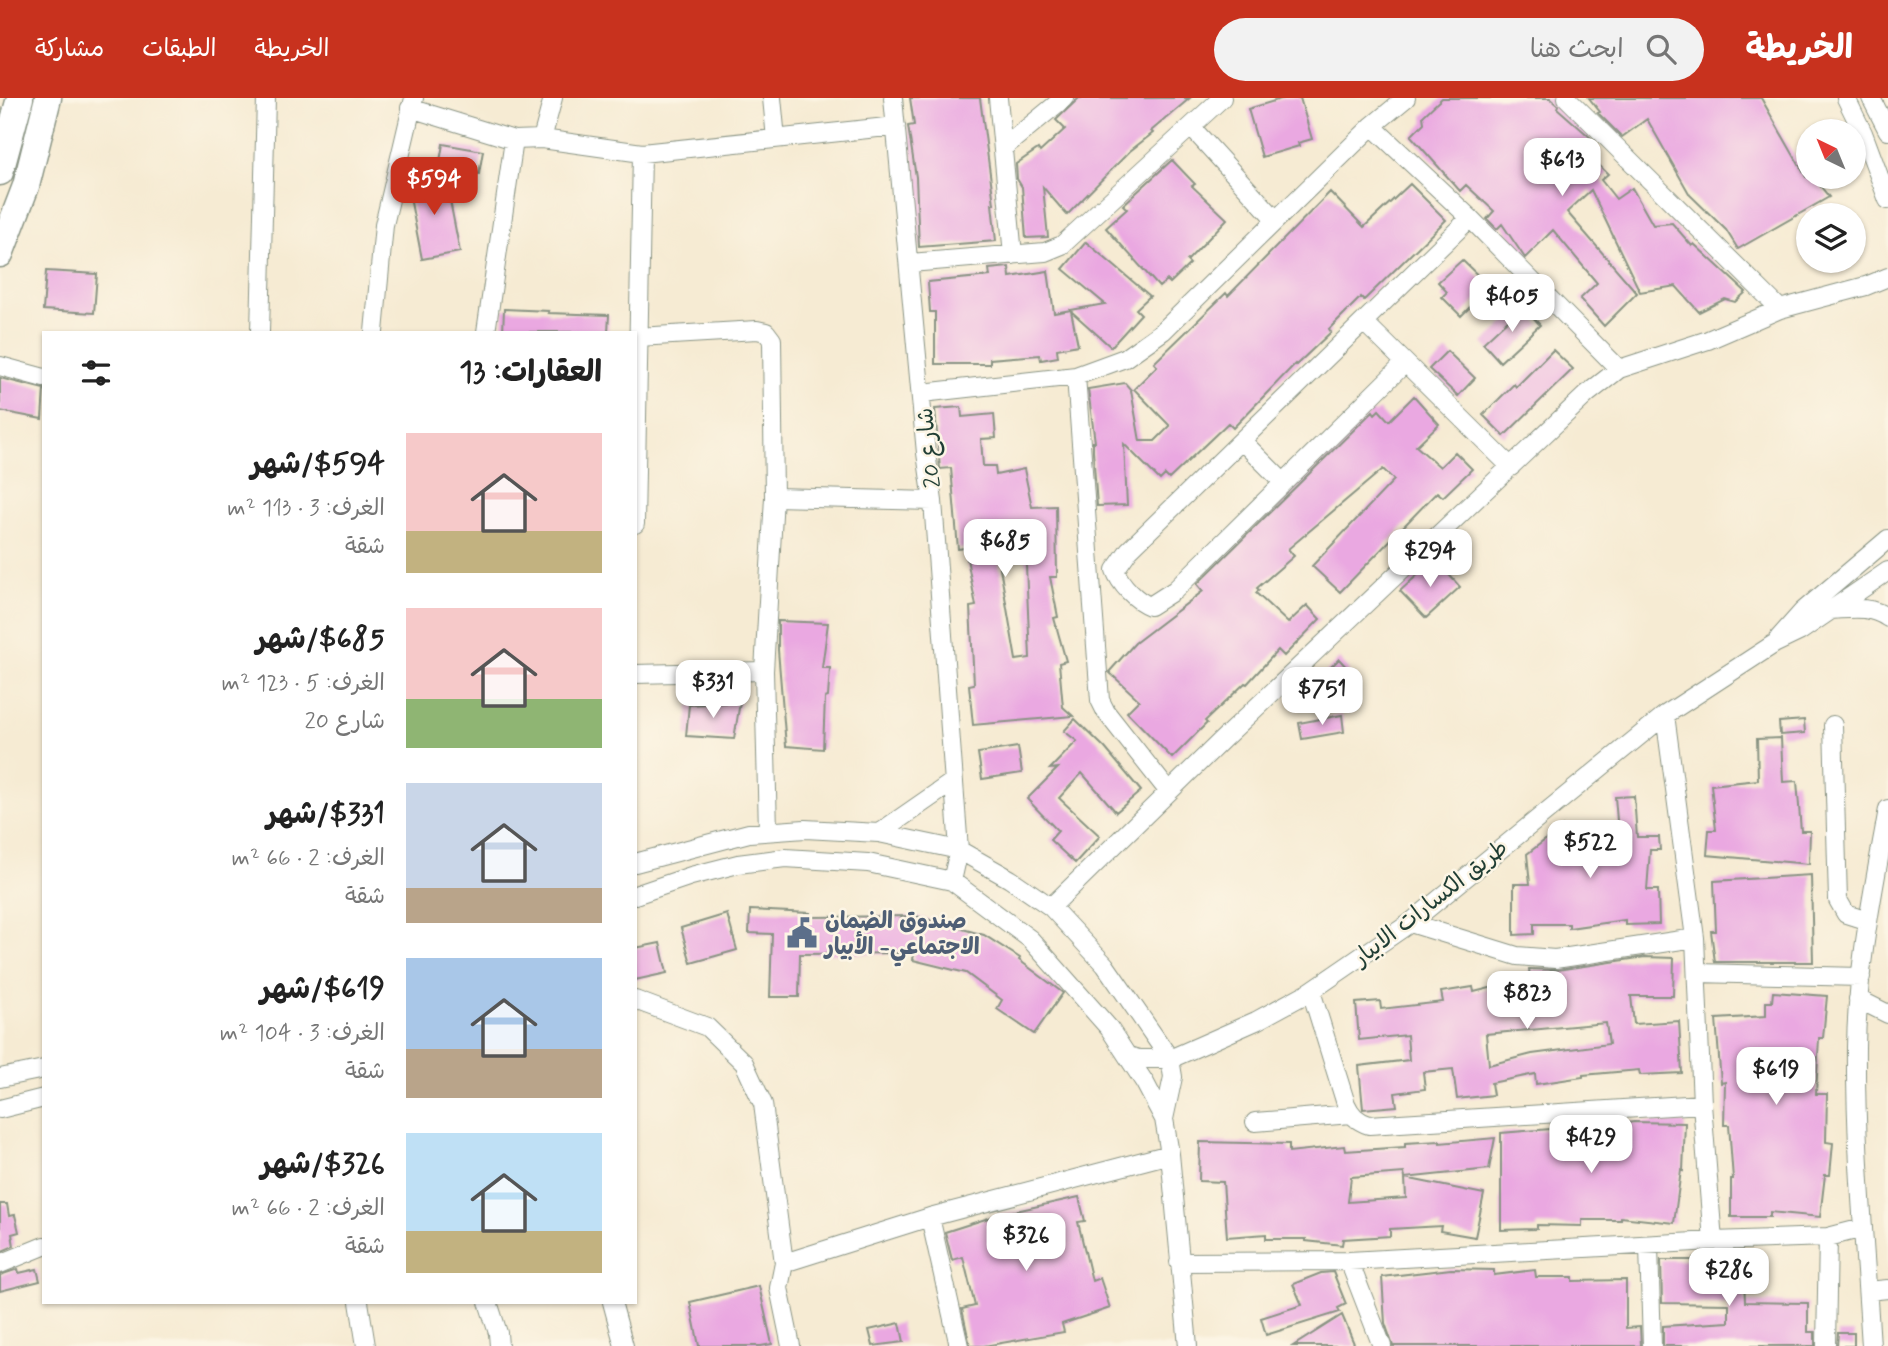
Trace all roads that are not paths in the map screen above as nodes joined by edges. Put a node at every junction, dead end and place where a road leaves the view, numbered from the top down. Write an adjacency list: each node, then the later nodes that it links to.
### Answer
1 (20, 98): 24 (highway)
2 (48, 98): 28 (highway)
3 (266, 98): 34 (street)
4 (553, 98): 19 (street)
5 (772, 98): 20 (street)
6 (893, 98): 15 (street, شارع 20)
7 (998, 98): 22 (street)
8 (1064, 98): 22 (street)
9 (1222, 98): 17 (street)
10 (1406, 98): 16 (street)
11 (1567, 98): 32 (street)
12 (1846, 98): 25 (street)
13 (1871, 98): 18 (street)
14 (412, 103): 21 (street); 35 (street)
15 (896, 126): 20 (street); 30 (street, شارع 20)
16 (1372, 126): 26 (street); 27 (street)
17 (1192, 128): 27 (street); 29 (street)
18 (1887, 128)
19 (541, 139): 21 (street); 23 (street)
20 (776, 139): 23 (street)
21 (514, 140): 36 (street)
22 (1003, 148): 29 (street)
23 (642, 153): 37 (street)
24 (0, 172)
25 (1888, 200)
26 (1470, 218): 33 (street); 40 (street)
27 (1276, 220): 41 (street)
28 (0, 254)
29 (1013, 255): 30 (street)
30 (910, 263): 43 (street, شارع 20)
31 (1888, 276): 32 (street)
32 (1780, 309): 40 (street)
33 (1364, 322): 38 (street); 45 (street)
34 (260, 331)
35 (374, 331)
36 (486, 331)
37 (638, 337): 44 (street); 48 (street)
38 (1405, 363): 46 (street); 47 (street)
39 (0, 366): 42 (street)
40 (1619, 369): 46 (street)
41 (1076, 376): 43 (street); 60 (street)
42 (42, 377)
43 (922, 393): 49 (street, شارع 20)
44 (637, 399)
45 (1242, 441): 47 (street); 47 (street)
46 (1511, 467): 60 (street)
47 (1283, 482)
48 (774, 498): 49 (street); 55 (street)
49 (933, 501): 59 (street, شارع 20)
50 (1888, 539): 54 (street, طريق الكسارات الابيار)
51 (1888, 571): 52 (street, طريق الكسارات الابيار)
52 (1830, 610): 53 (street); 54 (street, طريق الكسارات الابيار)
53 (1888, 618)
54 (1774, 644): 57 (street, طريق الكسارات الابيار)
55 (764, 671): 56 (street); 62 (street)
56 (637, 674)
57 (1665, 715): 70 (street, طريق الكسارات الابيار); 71 (street)
58 (1833, 725): 69 (street)
59 (954, 781): 63 (street); 64 (street, شارع 20)
60 (1169, 792): 68 (street)
61 (1888, 809): 69 (street)
62 (768, 831): 63 (street); 65 (street)
63 (879, 833): 64 (street)
64 (959, 850): 66 (street, شارع 20); 68 (street)
65 (637, 862)
66 (952, 881): 67 (street); 78 (street)
67 (637, 894)
68 (1051, 907): 79 (street)
69 (1868, 921): 73 (street)
70 (1410, 923): 71 (street); 74 (street, طريق الكسارات الابيار)
71 (1695, 938): 72 (street)
72 (1697, 973): 73 (street); 83 (street)
73 (1861, 977): 75 (street)
74 (1311, 991): 79 (street, طريق الكسارات الابيار); 85 (street)
75 (1858, 999): 77 (street); 90 (street)
76 (637, 1001): 97 (street)
77 (1888, 1014)
78 (1129, 1056): 79 (street); 86 (street)
79 (1170, 1059): 86 (street)
80 (42, 1069): 81 (street)
81 (0, 1079)
82 (42, 1098): 84 (street)
83 (1702, 1104): 85 (street); 92 (street)
84 (0, 1109)
85 (1351, 1114): 87 (street)
86 (1164, 1119): 88 (street)
87 (1255, 1122)
88 (1170, 1154): 89 (street); 96 (street)
89 (930, 1217): 97 (street); 108 (street)
90 (1863, 1228): 91 (street); 100 (street)
91 (1828, 1237): 92 (street); 112 (street)
92 (1713, 1241): 93 (street)
93 (1649, 1245): 95 (street); 111 (street)
94 (42, 1247): 98 (street)
95 (1349, 1261): 96 (street); 110 (street)
96 (1179, 1262): 109 (street)
97 (784, 1263): 107 (street)
98 (0, 1264)
99 (1888, 1289): 100 (street)
100 (1868, 1290): 113 (street)
101 (359, 1304): 104 (street)
102 (489, 1304): 105 (street)
103 (613, 1304): 106 (street)
104 (366, 1346)
105 (499, 1346)
106 (624, 1346)
107 (791, 1346)
108 (959, 1346)
109 (1188, 1346)
110 (1382, 1346)
111 (1652, 1346)
112 (1826, 1346)
113 (1871, 1346)

